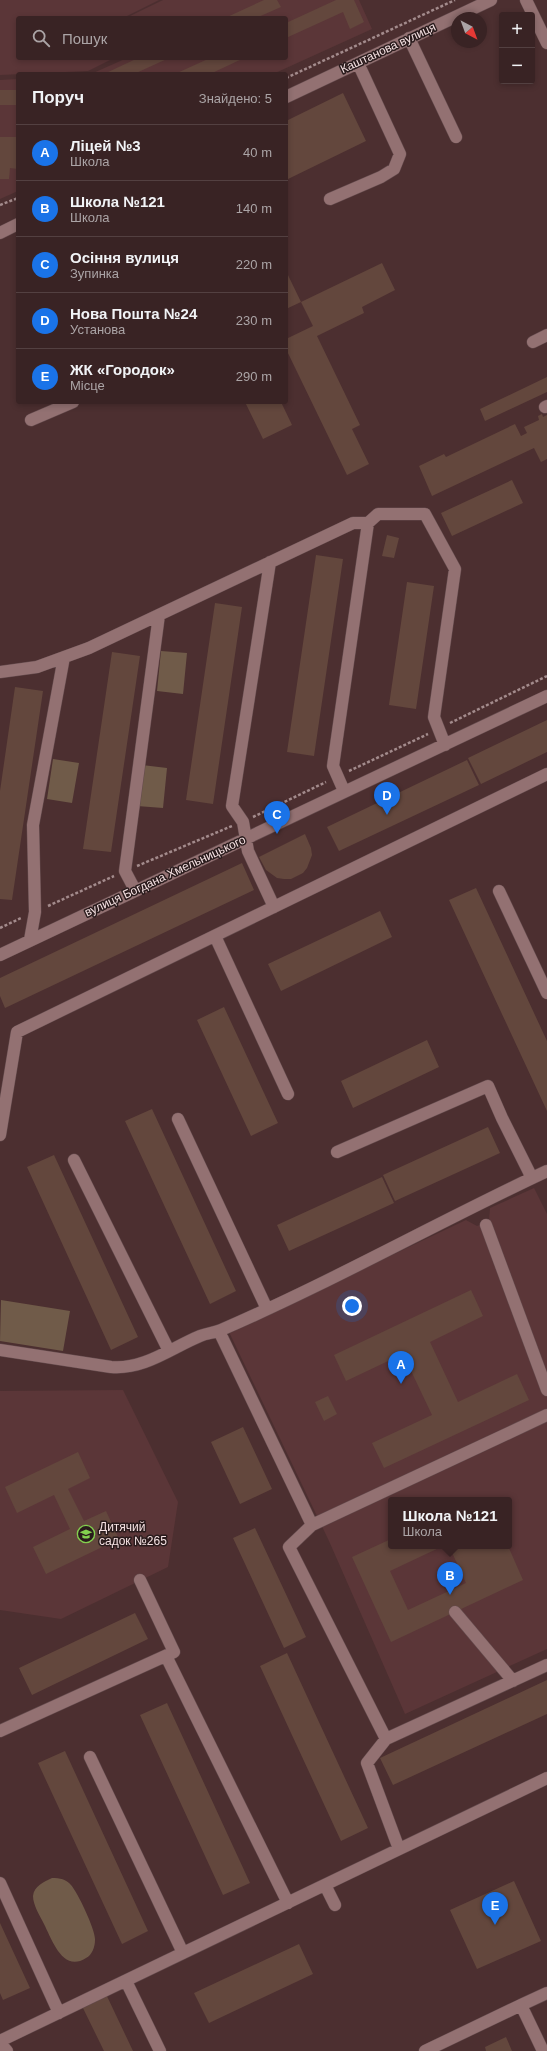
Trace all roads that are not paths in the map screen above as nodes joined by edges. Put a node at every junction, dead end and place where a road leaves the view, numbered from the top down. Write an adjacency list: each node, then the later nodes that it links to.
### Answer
1 (491, 0): 3 (street, Каштанова вулиця)
2 (526, 0): 4 (street)
3 (409, 38): 5 (street, Каштанова вулиця); 7 (street)
4 (547, 43)
5 (358, 63): 6 (street, Каштанова вулиця); 8 (street)
6 (288, 96)
7 (456, 136)
8 (330, 199)
9 (16, 225): 10 (street)
10 (0, 233)
11 (547, 335): 12 (street)
12 (533, 342)
13 (68, 404): 14 (street)
14 (31, 420)
15 (368, 523): 16 (street); 21 (street); 23 (street)
16 (270, 562): 17 (street); 24 (street)
17 (159, 615): 18 (street); 25 (street)
18 (64, 657): 19 (street); 29 (street)
19 (0, 672)
20 (547, 696): 21 (street, вулиця Богдана Хмельницького)
21 (445, 745): 23 (street, вулиця Богдана Хмельницького)
22 (547, 774): 27 (street)
23 (344, 791): 24 (street, вулиця Богдана Хмельницького)
24 (246, 838): 25 (street, вулиця Богдана Хмельницького); 27 (street)
25 (135, 890): 29 (street, вулиця Богдана Хмельницького)
26 (499, 890): 31 (street)
27 (274, 907): 28 (street)
28 (215, 936): 32 (street); 34 (street)
29 (30, 940): 30 (street, вулиця Богдана Хмельницького)
30 (0, 955)
31 (547, 993)
32 (288, 1094)
33 (178, 1119): 40 (street)
34 (0, 1135)
35 (337, 1152): 38 (street)
36 (74, 1160): 43 (street)
37 (547, 1170): 38 (street)
38 (532, 1178): 40 (street)
39 (486, 1225): 44 (street)
40 (267, 1309): 41 (street)
41 (219, 1331): 43 (street); 46 (street)
42 (0, 1350): 43 (street)
43 (169, 1351)
44 (547, 1390)
45 (547, 1415): 46 (street)
46 (312, 1526): 53 (street)
47 (140, 1580): 49 (street)
48 (455, 1612): 51 (street)
49 (166, 1656): 52 (street); 59 (street)
50 (547, 1665): 51 (street)
51 (513, 1681): 53 (street)
52 (0, 1731)
53 (386, 1739): 56 (street)
54 (90, 1757): 61 (street)
55 (547, 1778): 56 (street)
56 (399, 1849): 58 (street)
57 (0, 1883): 65 (street)
58 (325, 1885): 59 (street); 60 (street)
59 (288, 1903): 61 (street)
60 (336, 1904)
61 (183, 1953): 62 (street)
62 (126, 1981): 65 (street); 68 (street)
63 (547, 1993): 64 (street)
64 (521, 2005): 69 (street); 70 (street)
65 (59, 2013): 66 (street)
66 (0, 2042): 67 (street)
67 (7, 2051)
68 (160, 2051)
69 (426, 2051)
70 (543, 2051)

